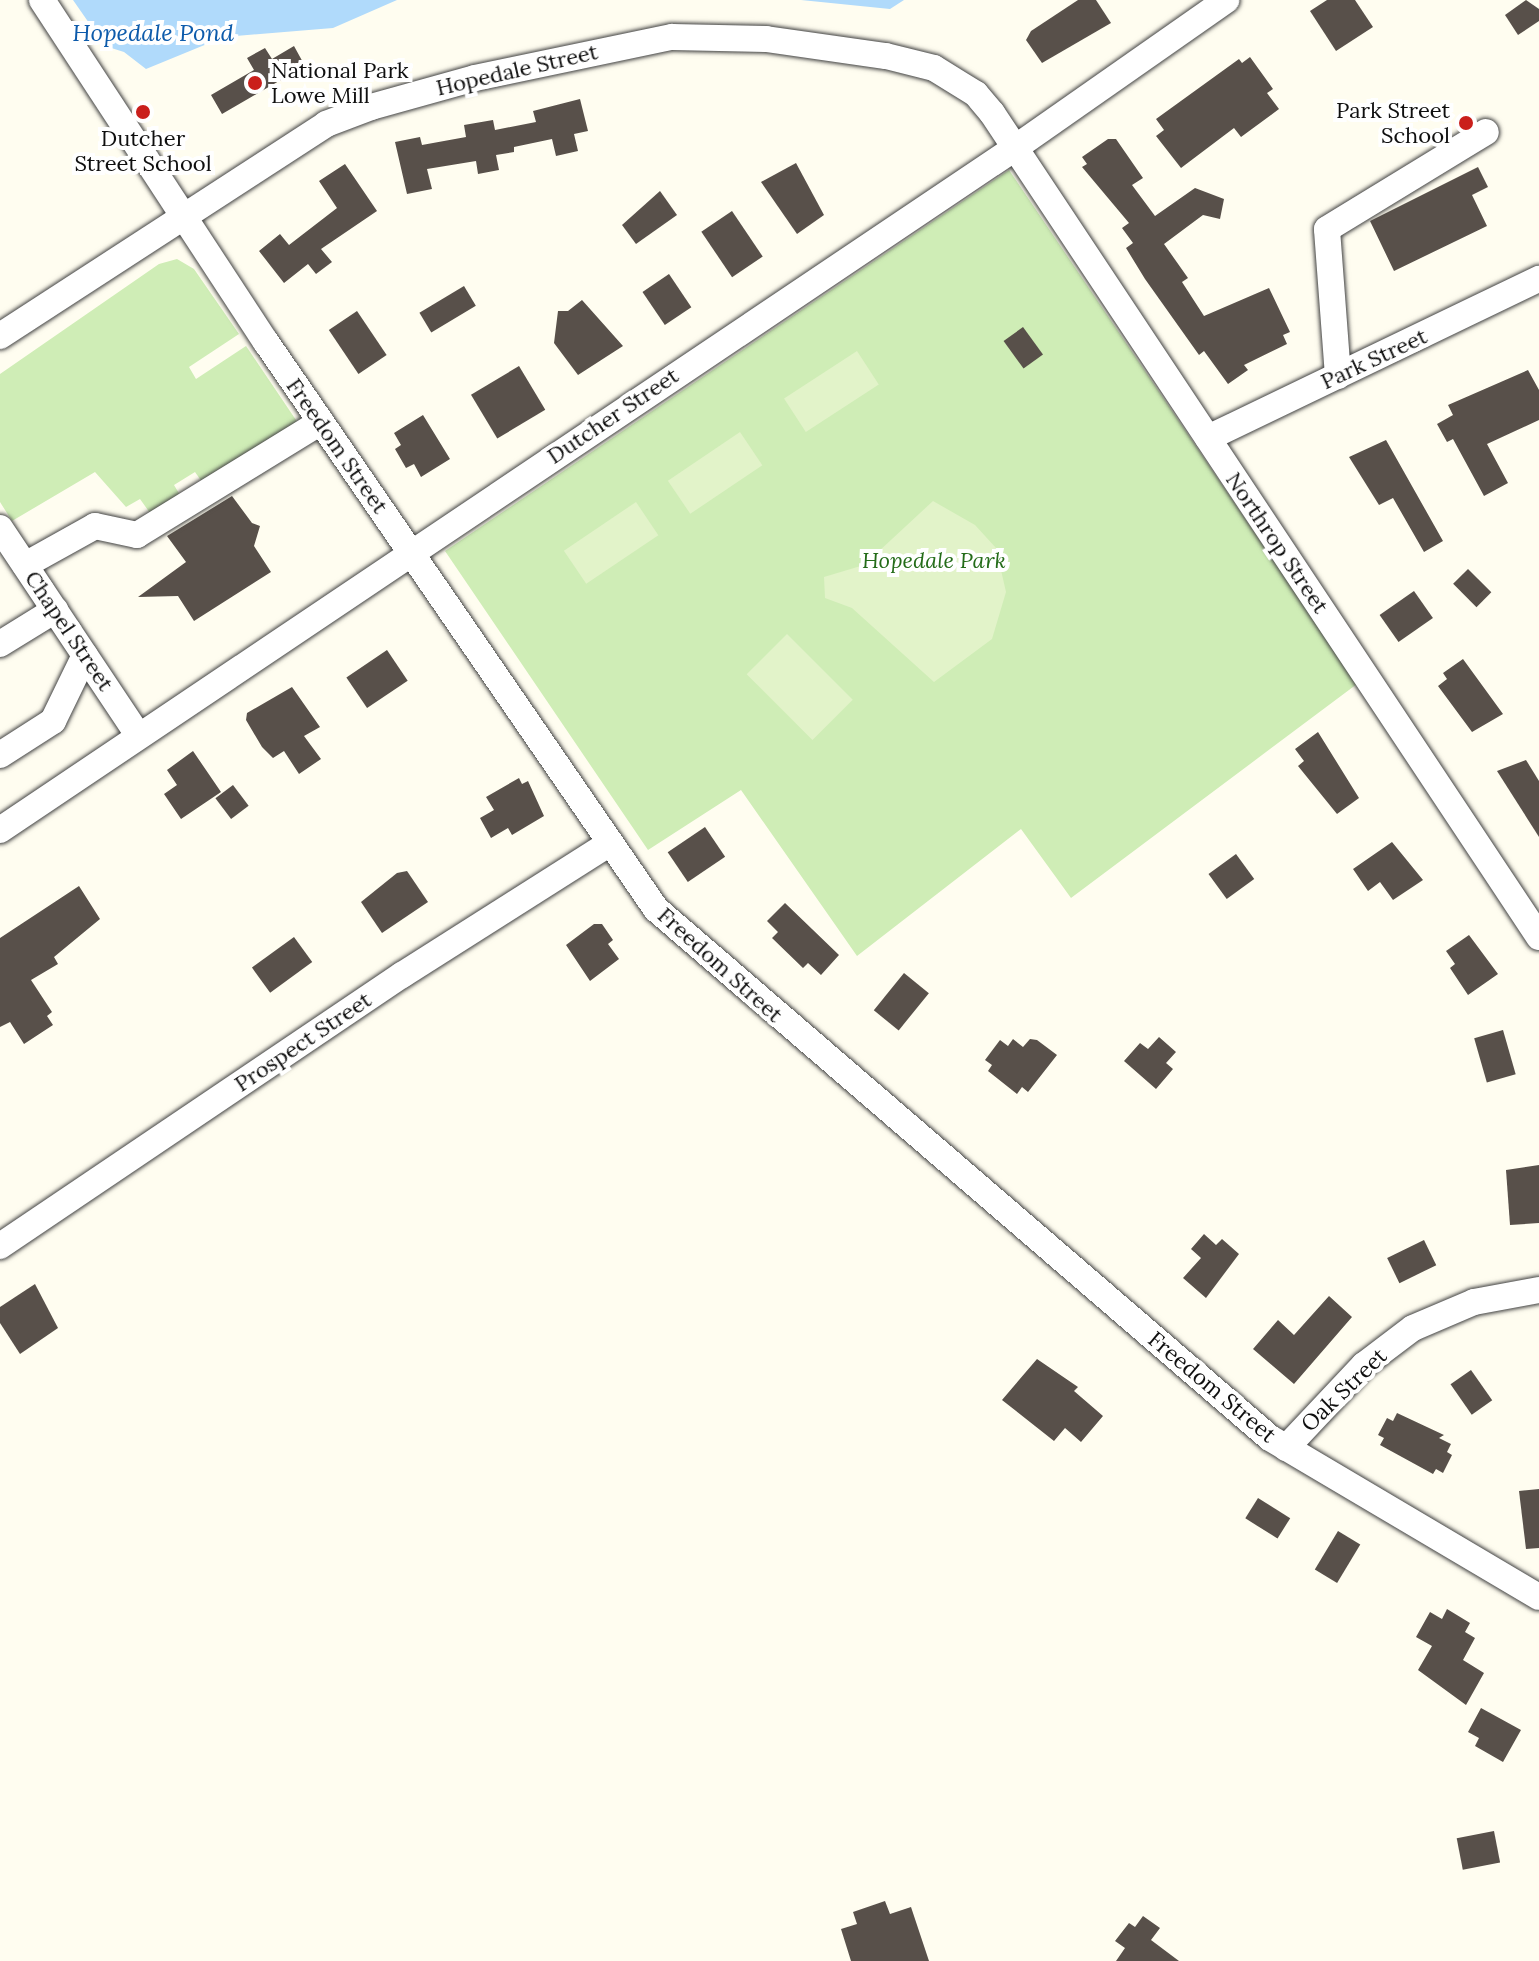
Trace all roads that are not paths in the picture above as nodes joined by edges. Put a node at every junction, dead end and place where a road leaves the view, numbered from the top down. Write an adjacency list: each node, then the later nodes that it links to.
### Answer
1 (42, 0): 5 (street, Freedom Street)
2 (1226, 0): 4 (street, Dutcher Street)
3 (1486, 132): 8 (street)
4 (1015, 148): 5 (street, Hopedale Street); 10 (street, Northrop Street); 12 (street, Dutcher Street)
5 (184, 215): 7 (street, Hopedale Street); 9 (street, Freedom Street)
6 (1539, 279): 8 (street, Park Street)
7 (0, 336)
8 (1338, 376): 10 (street, Park Street)
9 (321, 422): 12 (street, Freedom Street); 13 (street)
10 (1208, 438): 21 (street, Northrop Street)
11 (0, 528): 13 (street, Chapel Street)
12 (410, 551): 17 (street, Dutcher Street); 20 (street, Freedom Street)
13 (25, 565): 14 (street, Chapel Street)
14 (55, 610): 15 (street); 16 (street, Chapel Street)
15 (0, 644)
16 (85, 655): 17 (street, Chapel Street); 18 (street)
17 (138, 735): 19 (street, Dutcher Street)
18 (0, 755)
19 (0, 830)
20 (610, 843): 22 (street, Prospect Street); 24 (street, Freedom Street)
21 (1539, 937)
22 (0, 1246)
23 (1539, 1290): 24 (street, Oak Street)
24 (1286, 1448): 25 (street, Freedom Street)
25 (1539, 1597)

